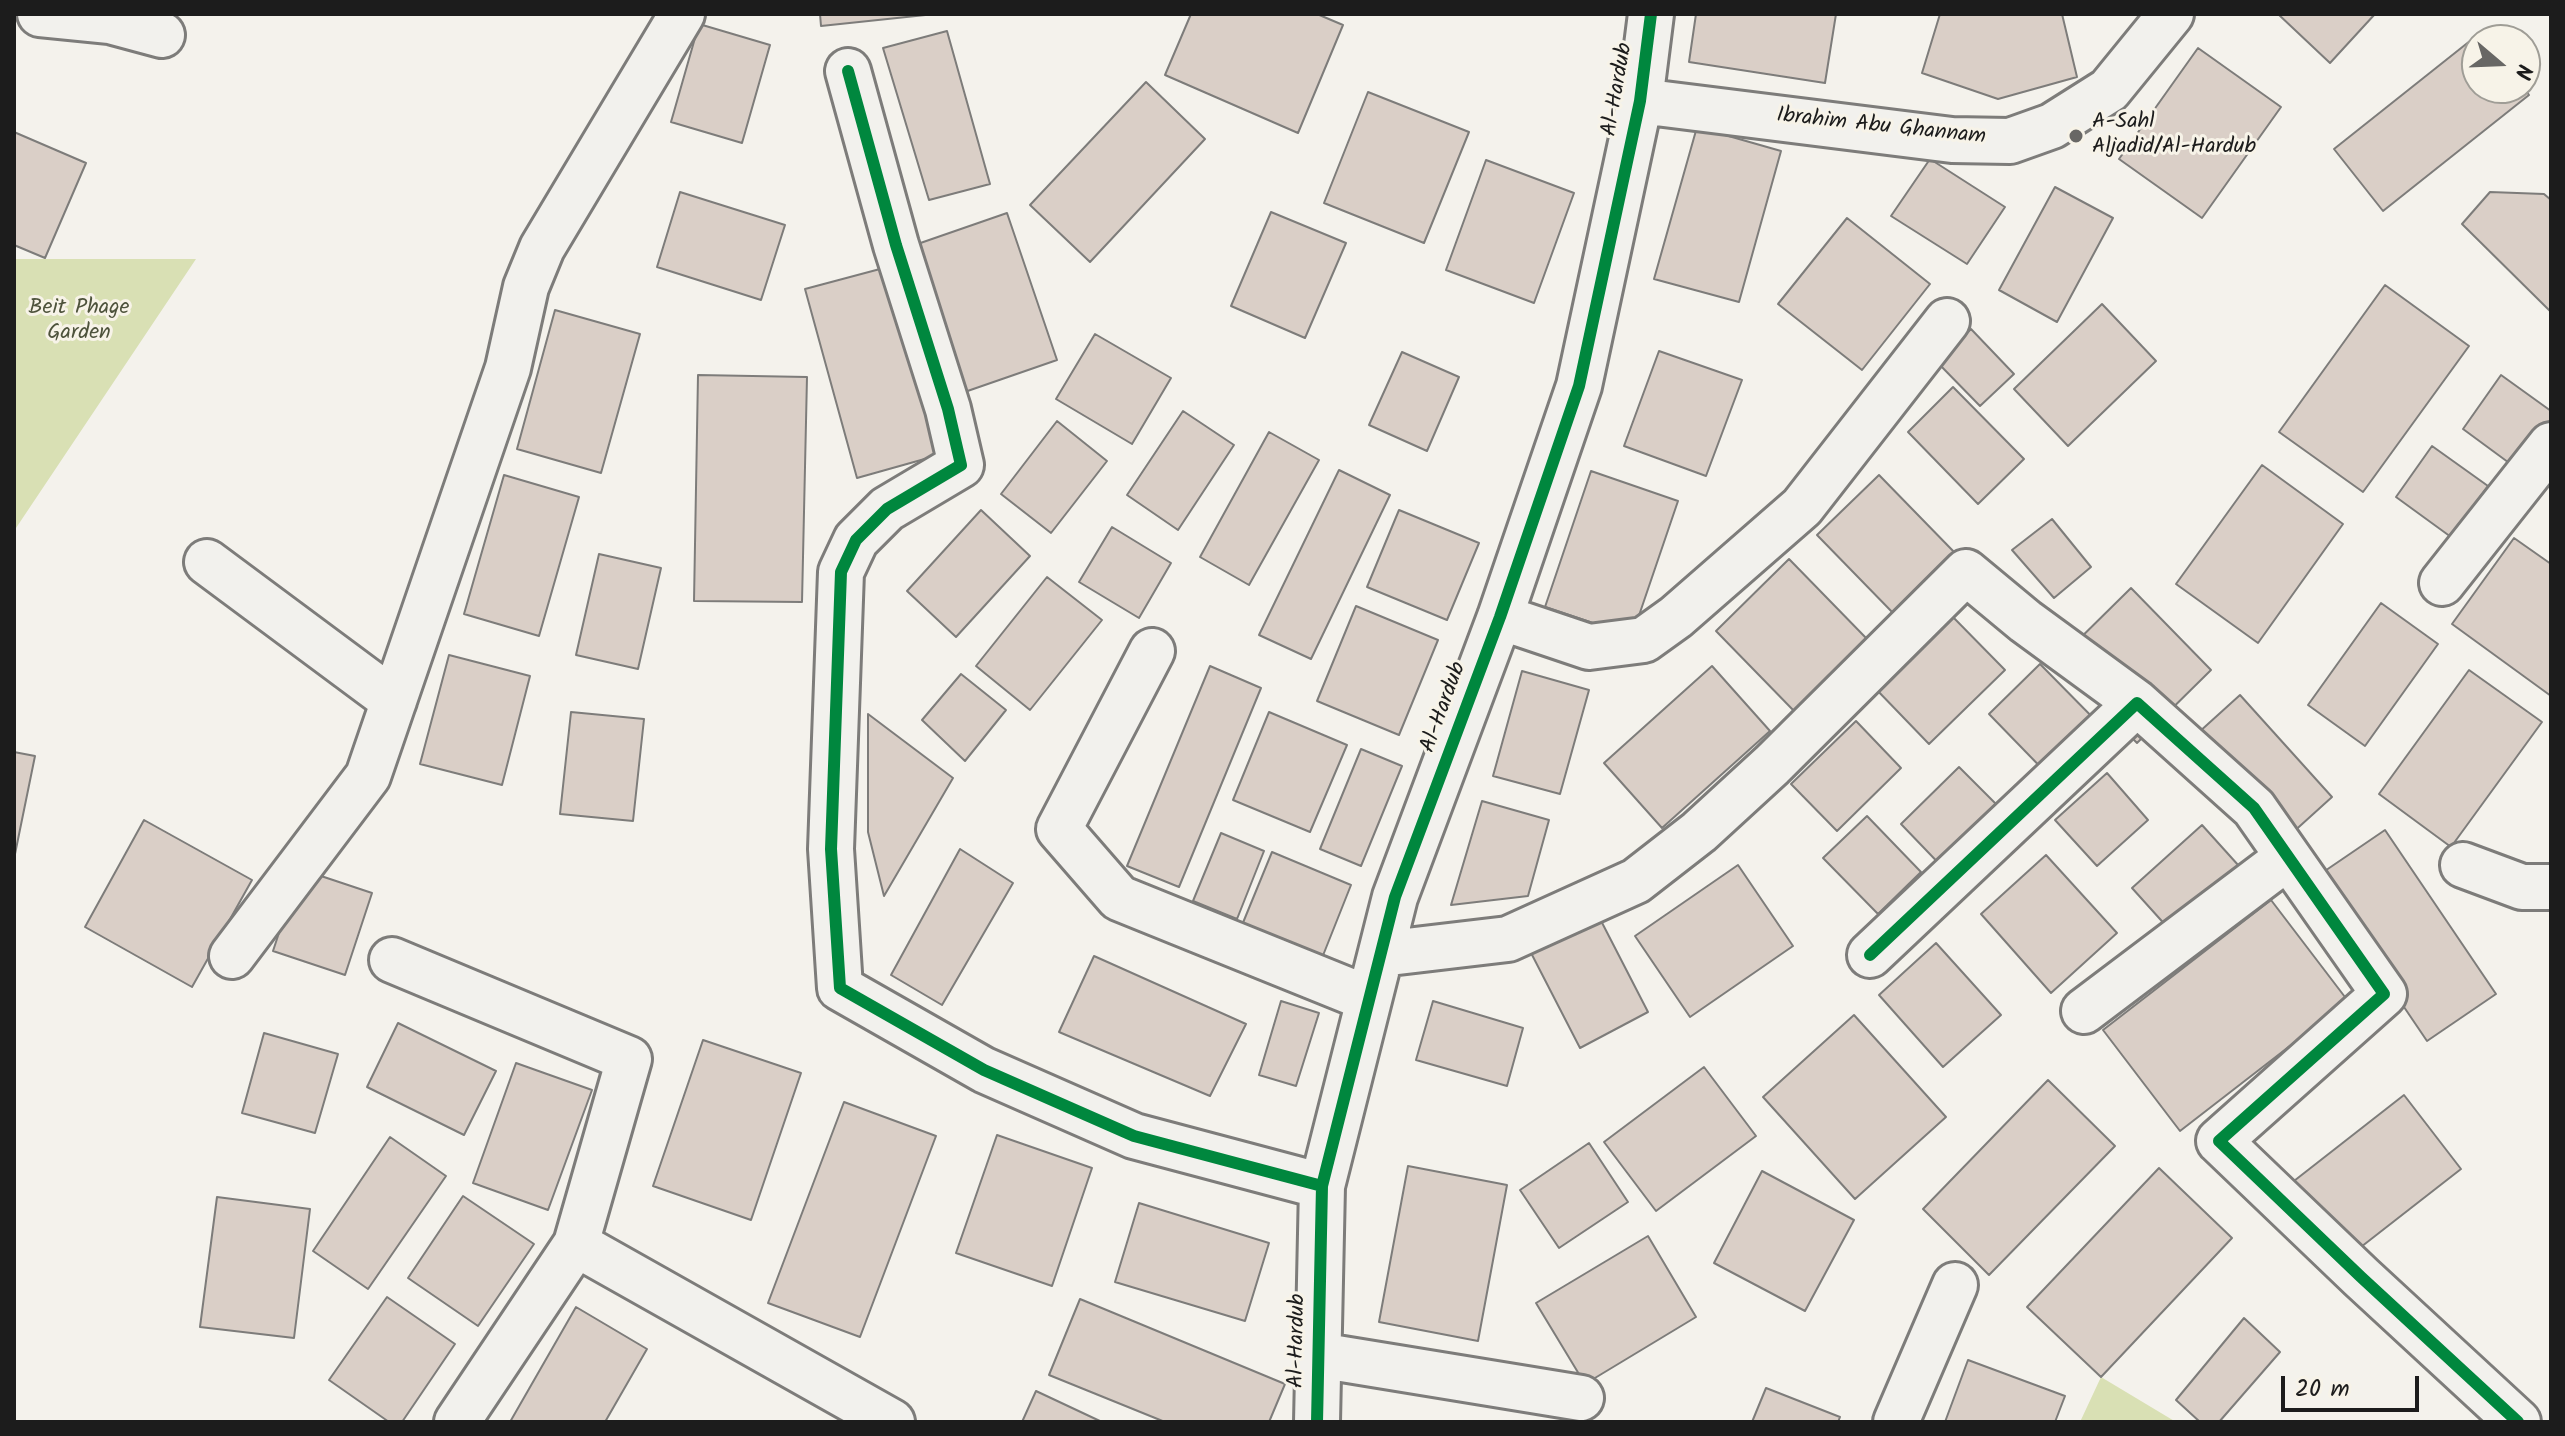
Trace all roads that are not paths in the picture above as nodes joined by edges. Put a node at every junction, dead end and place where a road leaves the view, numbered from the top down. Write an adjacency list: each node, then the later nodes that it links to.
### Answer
1 (40, 14): 5 (street)
2 (682, 14): 14 (street)
3 (1651, 14): 7 (street, Al-Hardub)
4 (2171, 14): 7 (street, Ibrahim Abu Ghannam)
5 (162, 35)
6 (848, 71): 25 (street)
7 (1640, 101): 12 (street, Al-Hardub)
8 (1947, 321): 12 (street)
9 (2551, 445): 11 (street)
10 (207, 562): 14 (street)
11 (2442, 583)
12 (1500, 617): 19 (street, Al-Hardub)
13 (1152, 651): 23 (street)
14 (394, 701): 21 (street)
15 (2137, 703): 16 (street); 19 (street); 20 (street)
16 (2288, 857): 24 (street); 34 (street)
17 (2463, 865): 18 (street)
18 (2551, 887)
19 (1381, 954): 23 (street, Al-Hardub)
20 (1870, 955)
21 (232, 956)
22 (392, 960): 26 (street)
23 (1369, 999): 25 (street, Al-Hardub)
24 (2084, 1011)
25 (1322, 1186): 28 (street, Al-Hardub)
26 (576, 1244): 30 (street); 31 (street)
27 (1955, 1285): 33 (street)
28 (1318, 1355): 29 (street); 32 (street, Al-Hardub)
29 (1581, 1398)
30 (457, 1422)
31 (892, 1422)
32 (1317, 1422)
33 (1896, 1422)
34 (2518, 1422)

